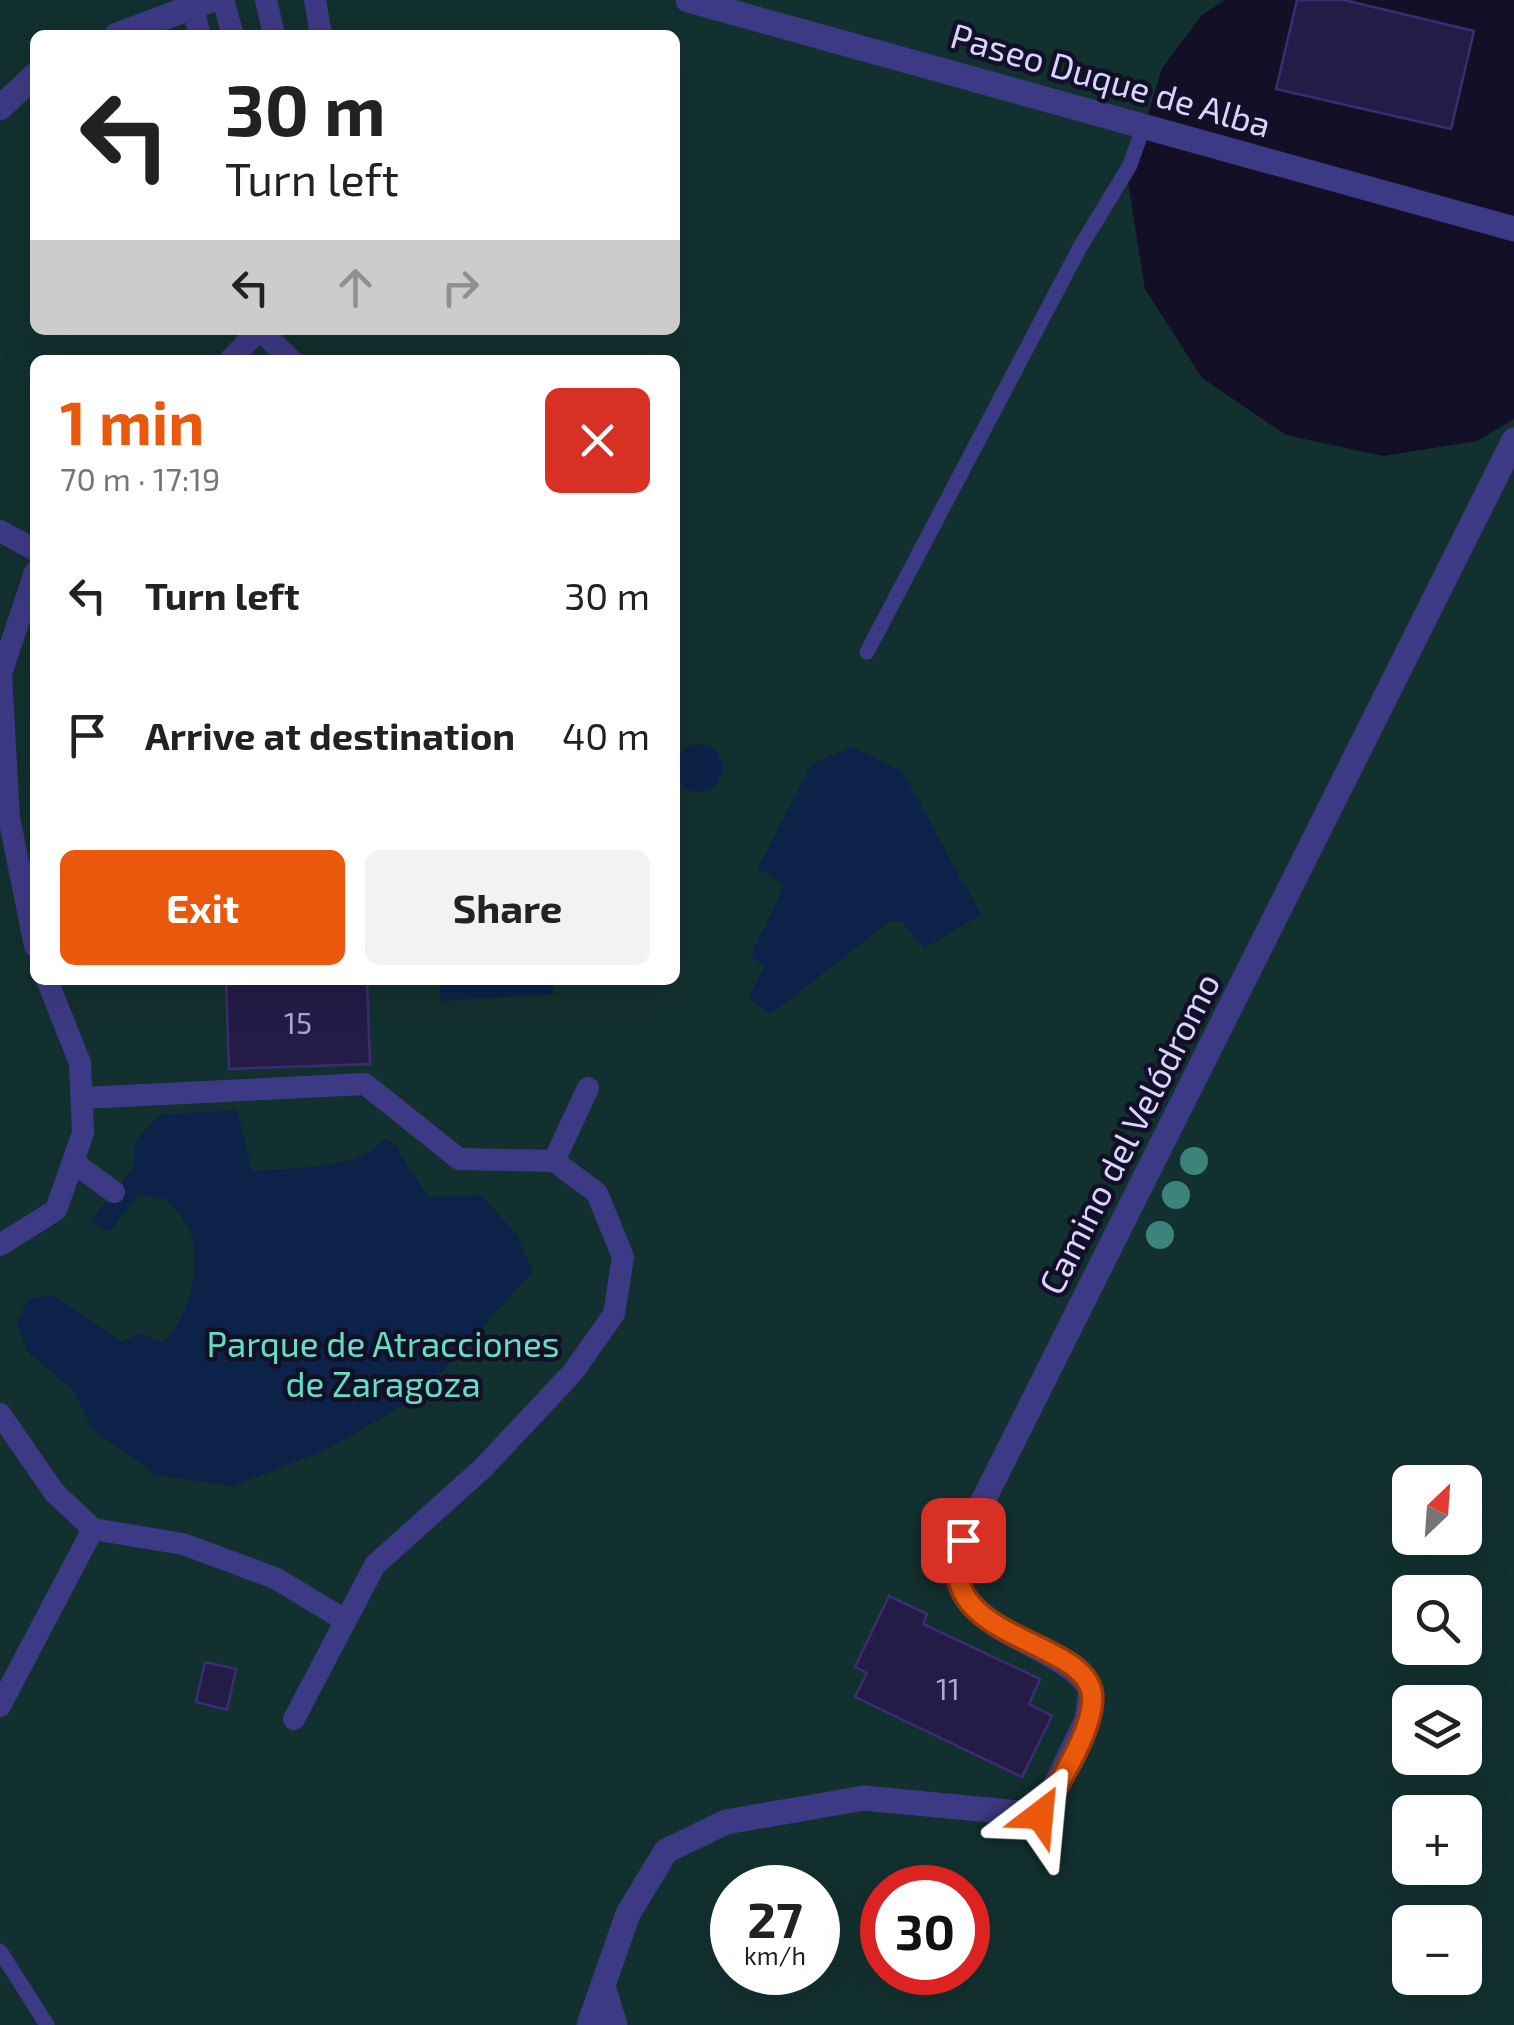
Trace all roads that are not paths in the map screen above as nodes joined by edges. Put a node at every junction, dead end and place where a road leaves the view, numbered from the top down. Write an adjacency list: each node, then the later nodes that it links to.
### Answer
1 (223, 0): 8 (street)
2 (266, 0): 9 (street)
3 (315, 0): 10 (street)
4 (688, 0): 13 (street, Paseo Duque de Alba)
5 (201, 3): 6 (street); 7 (street)
6 (130, 30)
7 (200, 30)
8 (232, 30)
9 (273, 30)
10 (320, 30)
11 (30, 80): 12 (street)
12 (0, 108)
13 (1144, 125): 14 (street, Paseo Duque de Alba); 23 (lane)
14 (1514, 229)
15 (254, 335): 17 (street)
16 (264, 335): 18 (street)
17 (235, 355)
18 (286, 355)
19 (1514, 440): 38 (street, Camino del Velódromo)
20 (0, 531): 21 (street)
21 (30, 547)
22 (30, 587): 24 (street)
23 (867, 652)
24 (30, 920)
25 (49, 985): 27 (street)
26 (588, 1088): 28 (street)
27 (82, 1098): 28 (street); 29 (street)
28 (554, 1161): 34 (street)
29 (73, 1162): 30 (street); 31 (street)
30 (114, 1192)
31 (0, 1244)
32 (0, 1414): 33 (street)
33 (92, 1529): 34 (street); 35 (street)
34 (343, 1618): 36 (street)
35 (0, 1706)
36 (294, 1719)
37 (0, 1951): 39 (lane)
38 (604, 1990): 40 (street); 41 (street)
39 (47, 2025)
40 (589, 2025)
41 (615, 2025)

